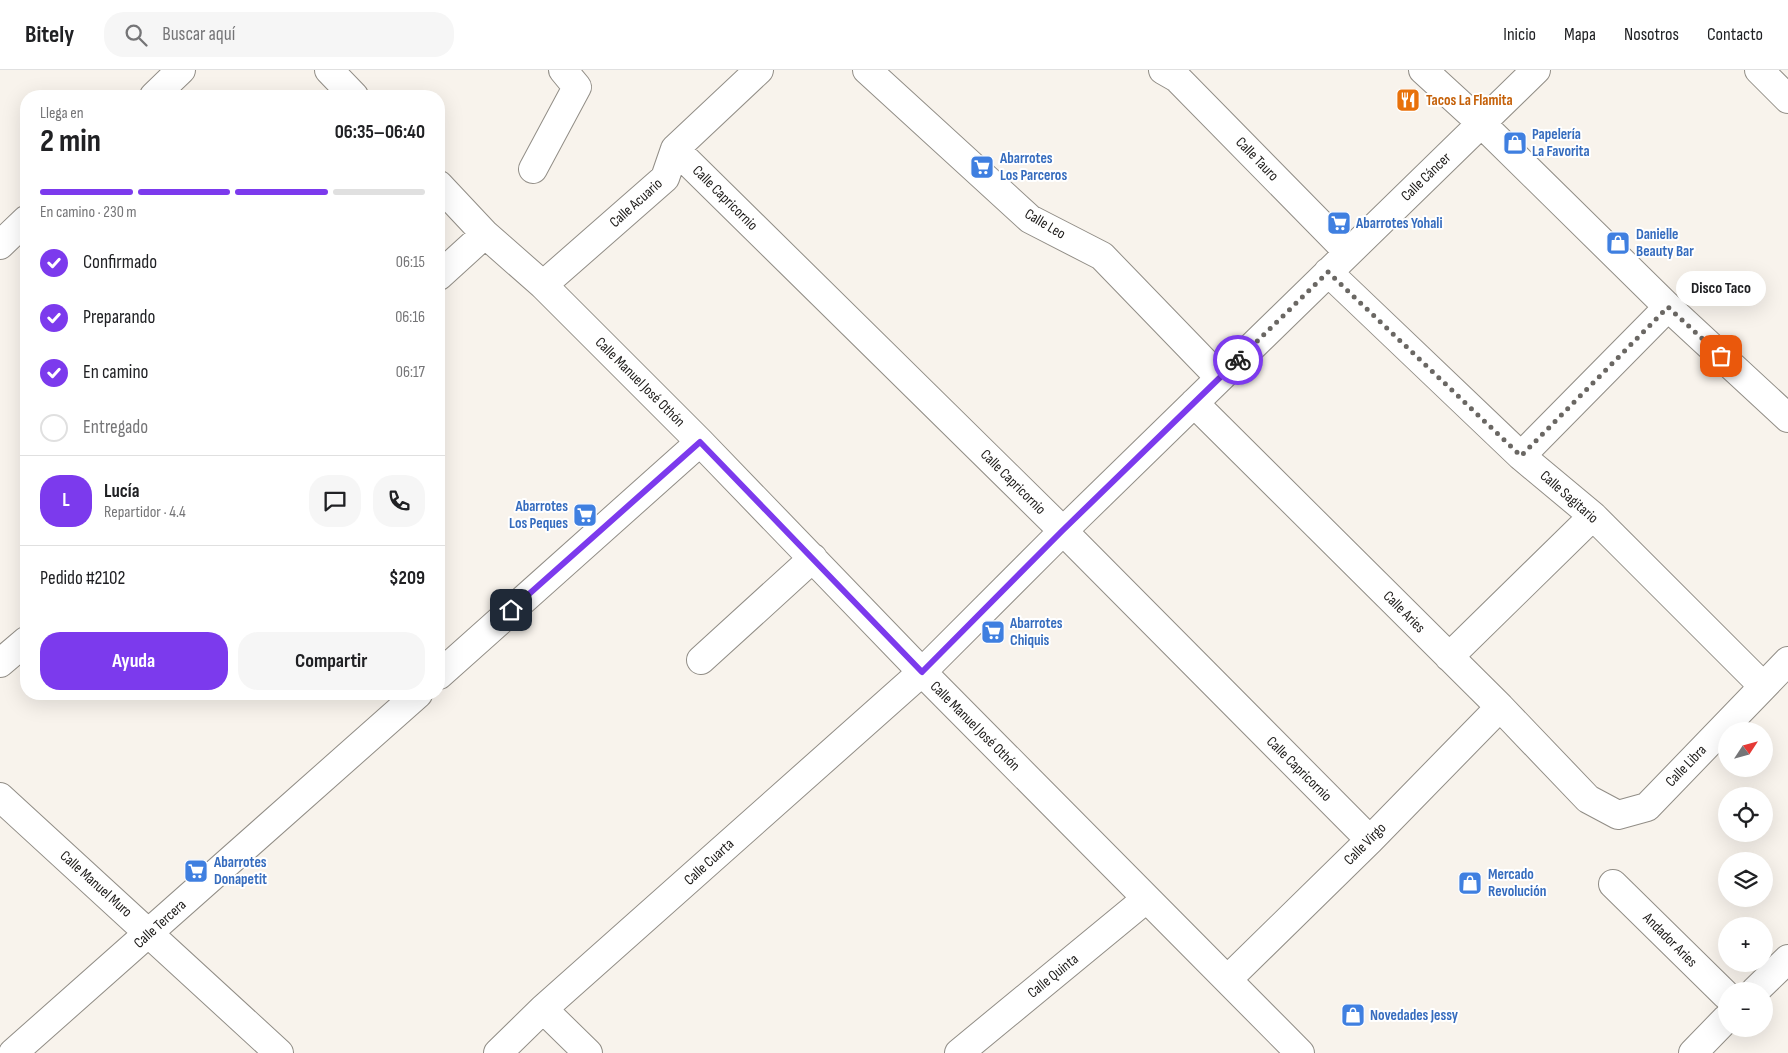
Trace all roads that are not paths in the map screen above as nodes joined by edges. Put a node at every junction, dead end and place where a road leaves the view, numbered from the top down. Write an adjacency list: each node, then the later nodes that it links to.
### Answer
1 (181, 70): 10 (street)
2 (329, 70): 11 (street)
3 (759, 70): 14 (street, Calle Acuario)
4 (867, 70): 25 (street, Calle Leo)
5 (1163, 70): 20 (street, Calle Tauro)
6 (1423, 70): 13 (street)
7 (1536, 70): 13 (street, Calle Cáncer)
8 (1759, 70): 12 (street)
9 (570, 78): 15 (street)
10 (160, 90)
11 (348, 90)
12 (1788, 99)
13 (1482, 124): 20 (street, Calle Cáncer); 24 (street)
14 (675, 149): 23 (street, Calle Acuario); 31 (street, Calle Capricornio)
15 (533, 169)
16 (445, 191): 18 (street, Calle Manuel José Othón)
17 (20, 226): 19 (street)
18 (485, 234): 21 (street); 23 (street, Calle Manuel José Othón)
19 (0, 246)
20 (1348, 252): 22 (street, Calle Cáncer)
21 (445, 271)
22 (1328, 272): 25 (street, Calle Cáncer); 29 (street, Calle Sagitario)
23 (543, 285): 28 (street, Calle Manuel José Othón)
24 (1668, 307): 27 (street); 29 (street)
25 (1220, 378): 26 (street, Calle Cáncer)
26 (1194, 403): 31 (street, Calle Cáncer); 34 (street, Calle Aries)
27 (1788, 418)
28 (700, 442): 32 (street, Calle Manuel José Othón); 38 (street)
29 (1521, 456): 30 (street, Calle Sagitario)
30 (1593, 516): 34 (street); 40 (street, Calle Sagitario)
31 (1062, 531): 39 (street, Calle Cáncer); 45 (street, Calle Capricornio)
32 (813, 558): 35 (street); 39 (street, Calle Manuel José Othón)
33 (20, 646): 37 (street)
34 (1449, 657): 42 (street, Calle Aries)
35 (701, 660)
36 (1788, 661): 40 (street, Calle Libra)
37 (0, 663)
38 (445, 670)
39 (922, 672): 47 (street, Calle Manuel José Othón); 53 (street, Calle Cuarta)
40 (1763, 686): 44 (street, Calle Libra)
41 (411, 700): 48 (street, Calle Tercera)
42 (1500, 707): 44 (street, Calle Aries); 45 (street, Calle Virgo)
43 (0, 798): 48 (street, Calle Manuel Muro)
44 (1618, 815)
45 (1370, 840): 50 (street, Calle Virgo)
46 (1613, 884): 52 (street, Andador Aries)
47 (1146, 899): 50 (street, Calle Manuel José Othón); 59 (street, Calle Quinta)
48 (149, 933): 55 (street, Calle Tercera); 56 (street, Calle Manuel Muro)
49 (1788, 959): 51 (street)
50 (1228, 979): 60 (street, Calle Manuel José Othón)
51 (1764, 982)
52 (1718, 987)
53 (543, 1009): 57 (street, Calle Cuarta); 58 (street)
54 (1718, 1027): 61 (street)
55 (14, 1053)
56 (279, 1053)
57 (498, 1053)
58 (588, 1053)
59 (960, 1053)
60 (1300, 1053)
61 (1693, 1053)

